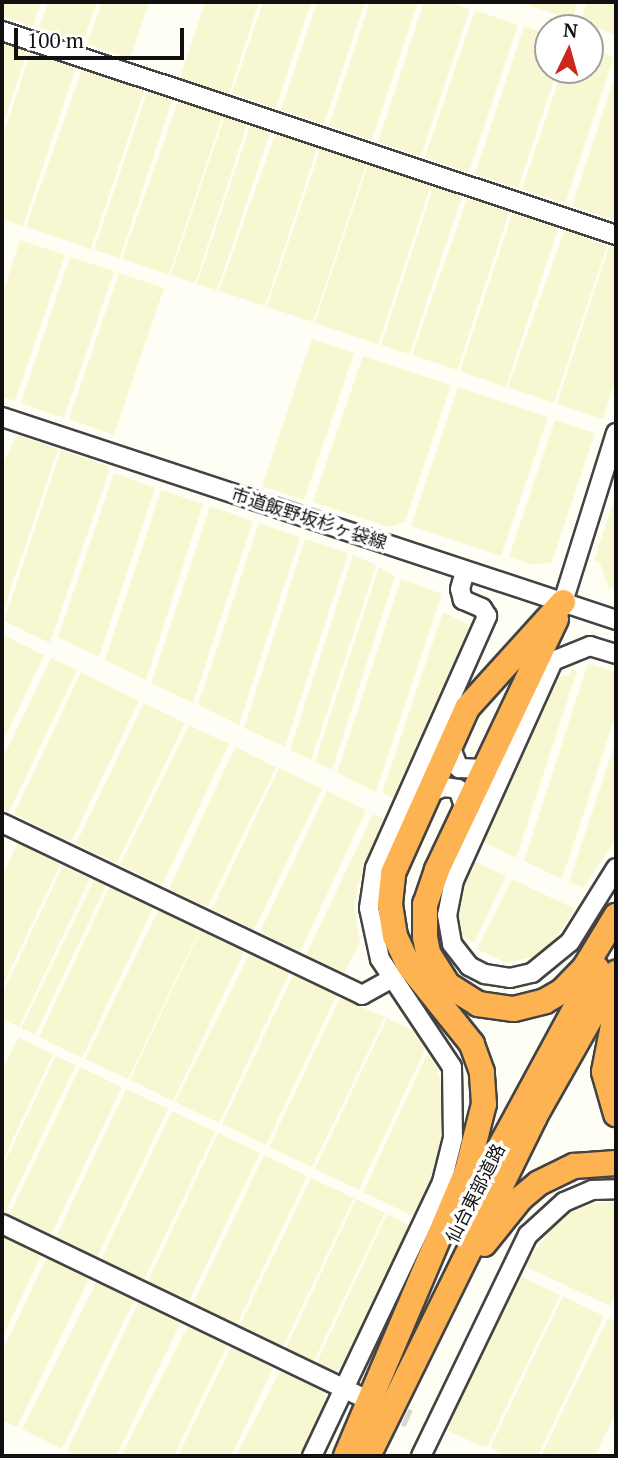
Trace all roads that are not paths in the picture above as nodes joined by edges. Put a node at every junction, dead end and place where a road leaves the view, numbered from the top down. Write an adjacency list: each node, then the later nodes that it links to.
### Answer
1 (2, 31): 2 (street)
2 (616, 235)
3 (2, 417): 5 (street, 市道飯野坂杉ヶ袋線)
4 (616, 433): 6 (street)
5 (466, 571): 6 (street, 市道飯野坂杉ヶ袋線); 18 (street)
6 (563, 602): 7 (street, 市道飯野坂杉ヶ袋線); 9 (highway); 10 (highway)
7 (616, 620)
8 (616, 654): 14 (street)
9 (450, 746): 10 (street); 11 (highway)
10 (485, 769): 12 (highway)
11 (429, 793): 12 (street); 26 (highway)
12 (466, 811): 15 (highway)
13 (2, 823): 18 (street)
14 (616, 869)
15 (616, 916)
16 (616, 936): 26 (highway, 仙台東部道路)
17 (616, 974): 27 (highway, 仙台東部道路)
18 (391, 979): 24 (street)
19 (616, 1010): 20 (highway)
20 (616, 1114)
21 (616, 1163): 27 (highway)
22 (616, 1189): 28 (street)
23 (2, 1224): 24 (street)
24 (351, 1391): 25 (street)
25 (312, 1456)
26 (346, 1456)
27 (368, 1456)
28 (421, 1456)

